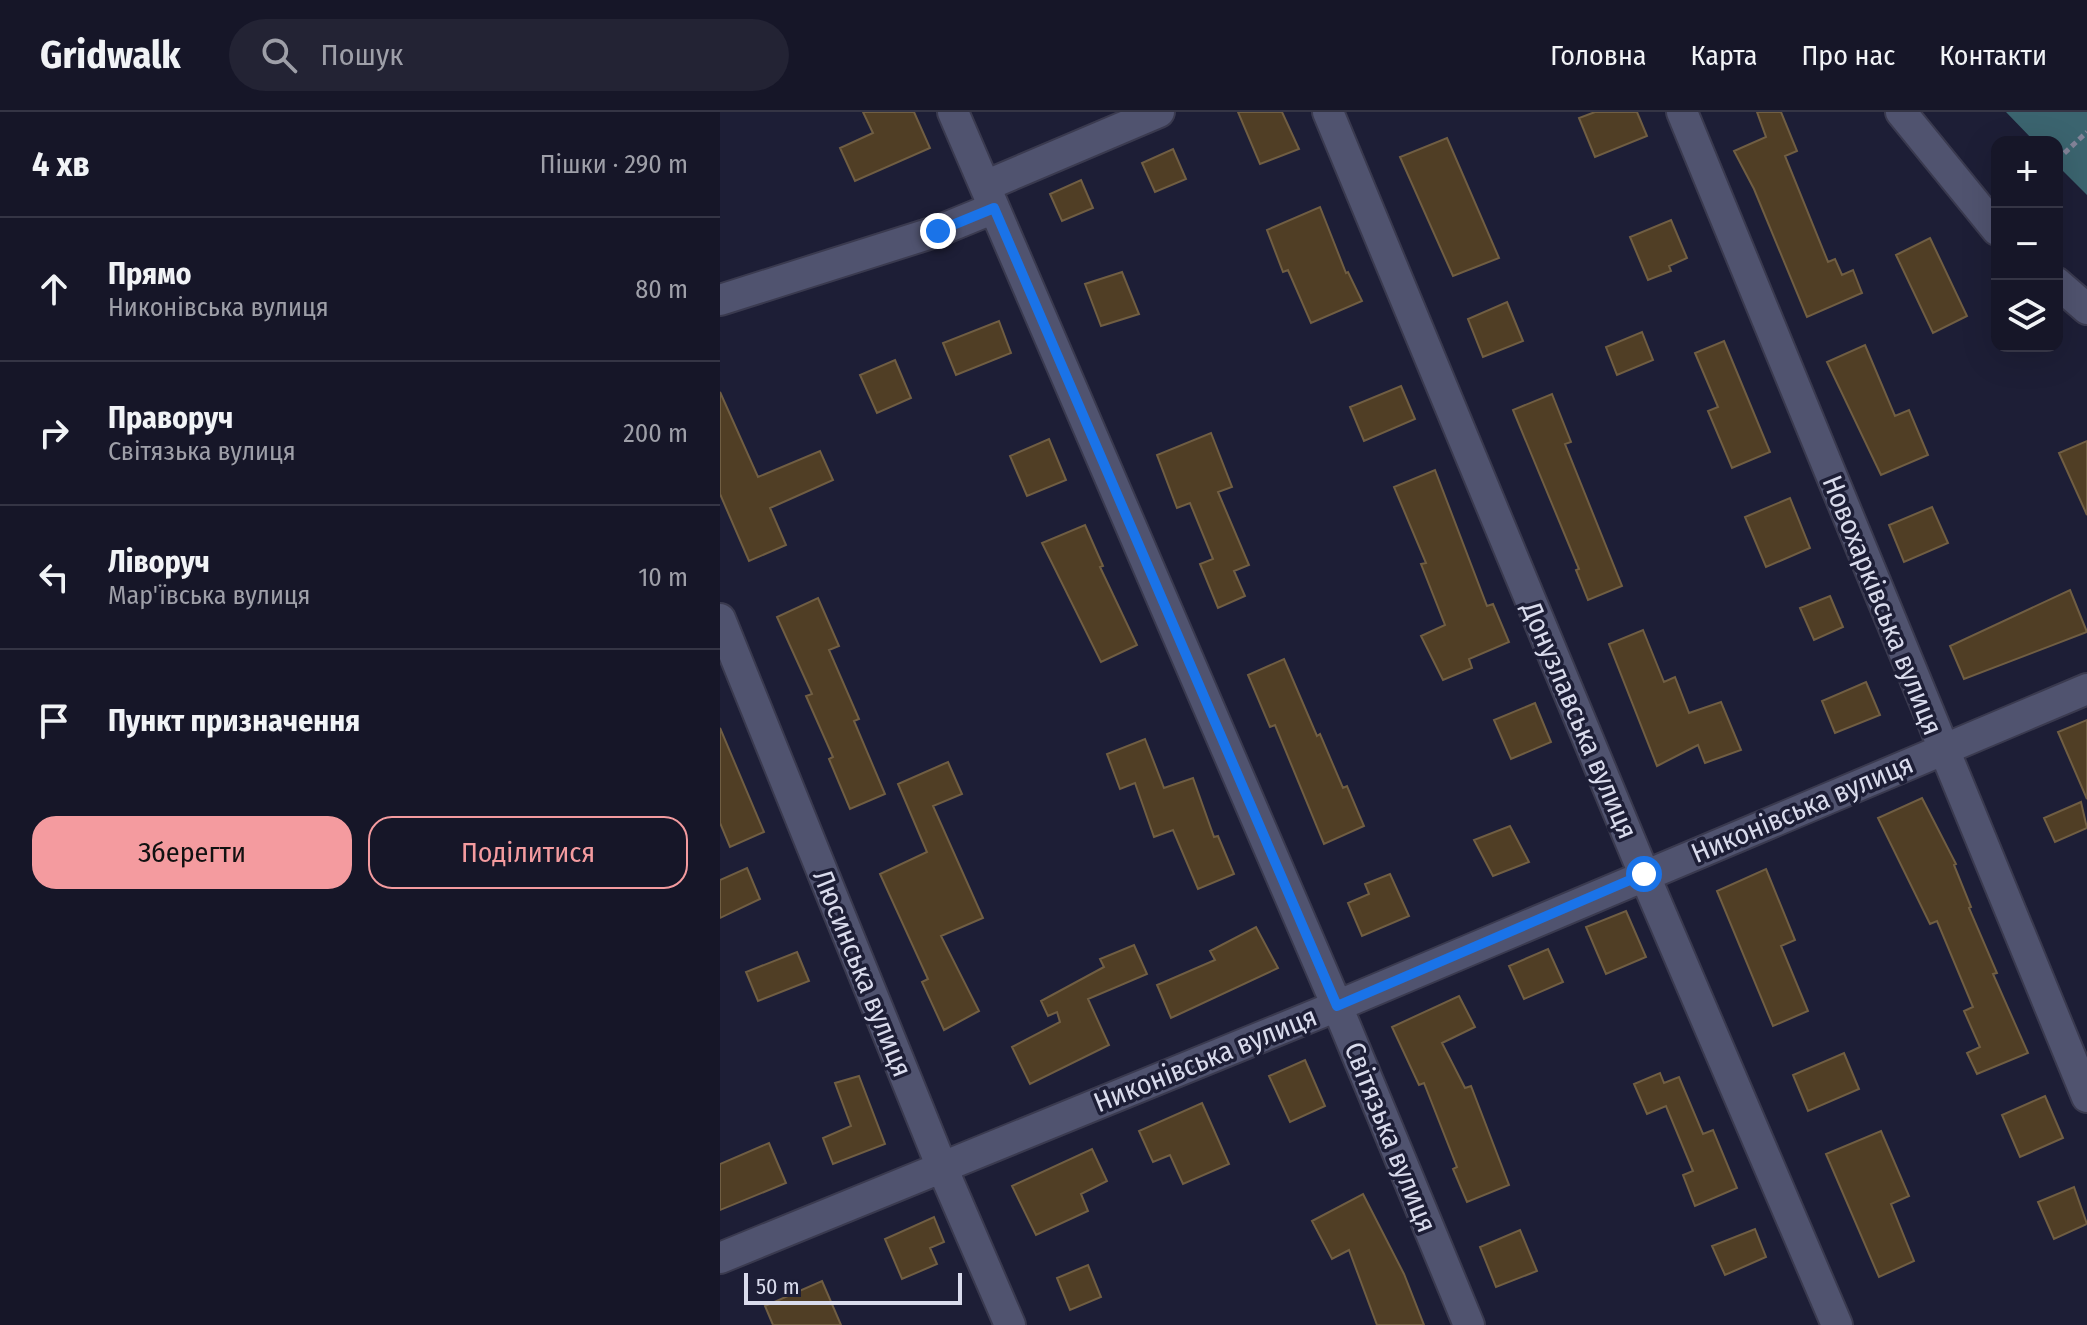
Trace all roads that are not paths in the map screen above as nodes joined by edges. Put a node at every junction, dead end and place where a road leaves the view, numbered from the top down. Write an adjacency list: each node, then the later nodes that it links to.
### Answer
1 (953, 112): 6 (street, Світязька вулиця)
2 (1159, 112): 6 (street)
3 (1328, 112): 14 (street, Донузлавська вулиця)
4 (1682, 112): 13 (street, Новохарківська вулиця)
5 (1901, 112): 7 (street)
6 (989, 197): 9 (street); 15 (street, Світязька вулиця)
7 (1991, 223)
8 (2063, 288): 10 (street)
9 (720, 300)
10 (2087, 309)
11 (720, 619): 17 (street, Люсинська вулиця)
12 (2087, 689): 13 (street, Никонівська вулиця)
13 (1942, 749): 14 (street, Никонівська вулиця); 16 (street, Новохарківська вулиця)
14 (1644, 874): 15 (street, Никонівська вулиця); 21 (street, Донузлавська вулиця)
15 (1337, 1006): 17 (street, Никонівська вулиця); 20 (street, Світязька вулиця)
16 (2087, 1097)
17 (941, 1165): 18 (street, Никонівська вулиця); 19 (street, Люсинська вулиця)
18 (720, 1258)
19 (1010, 1325)
20 (1469, 1325)
21 (1837, 1325)

